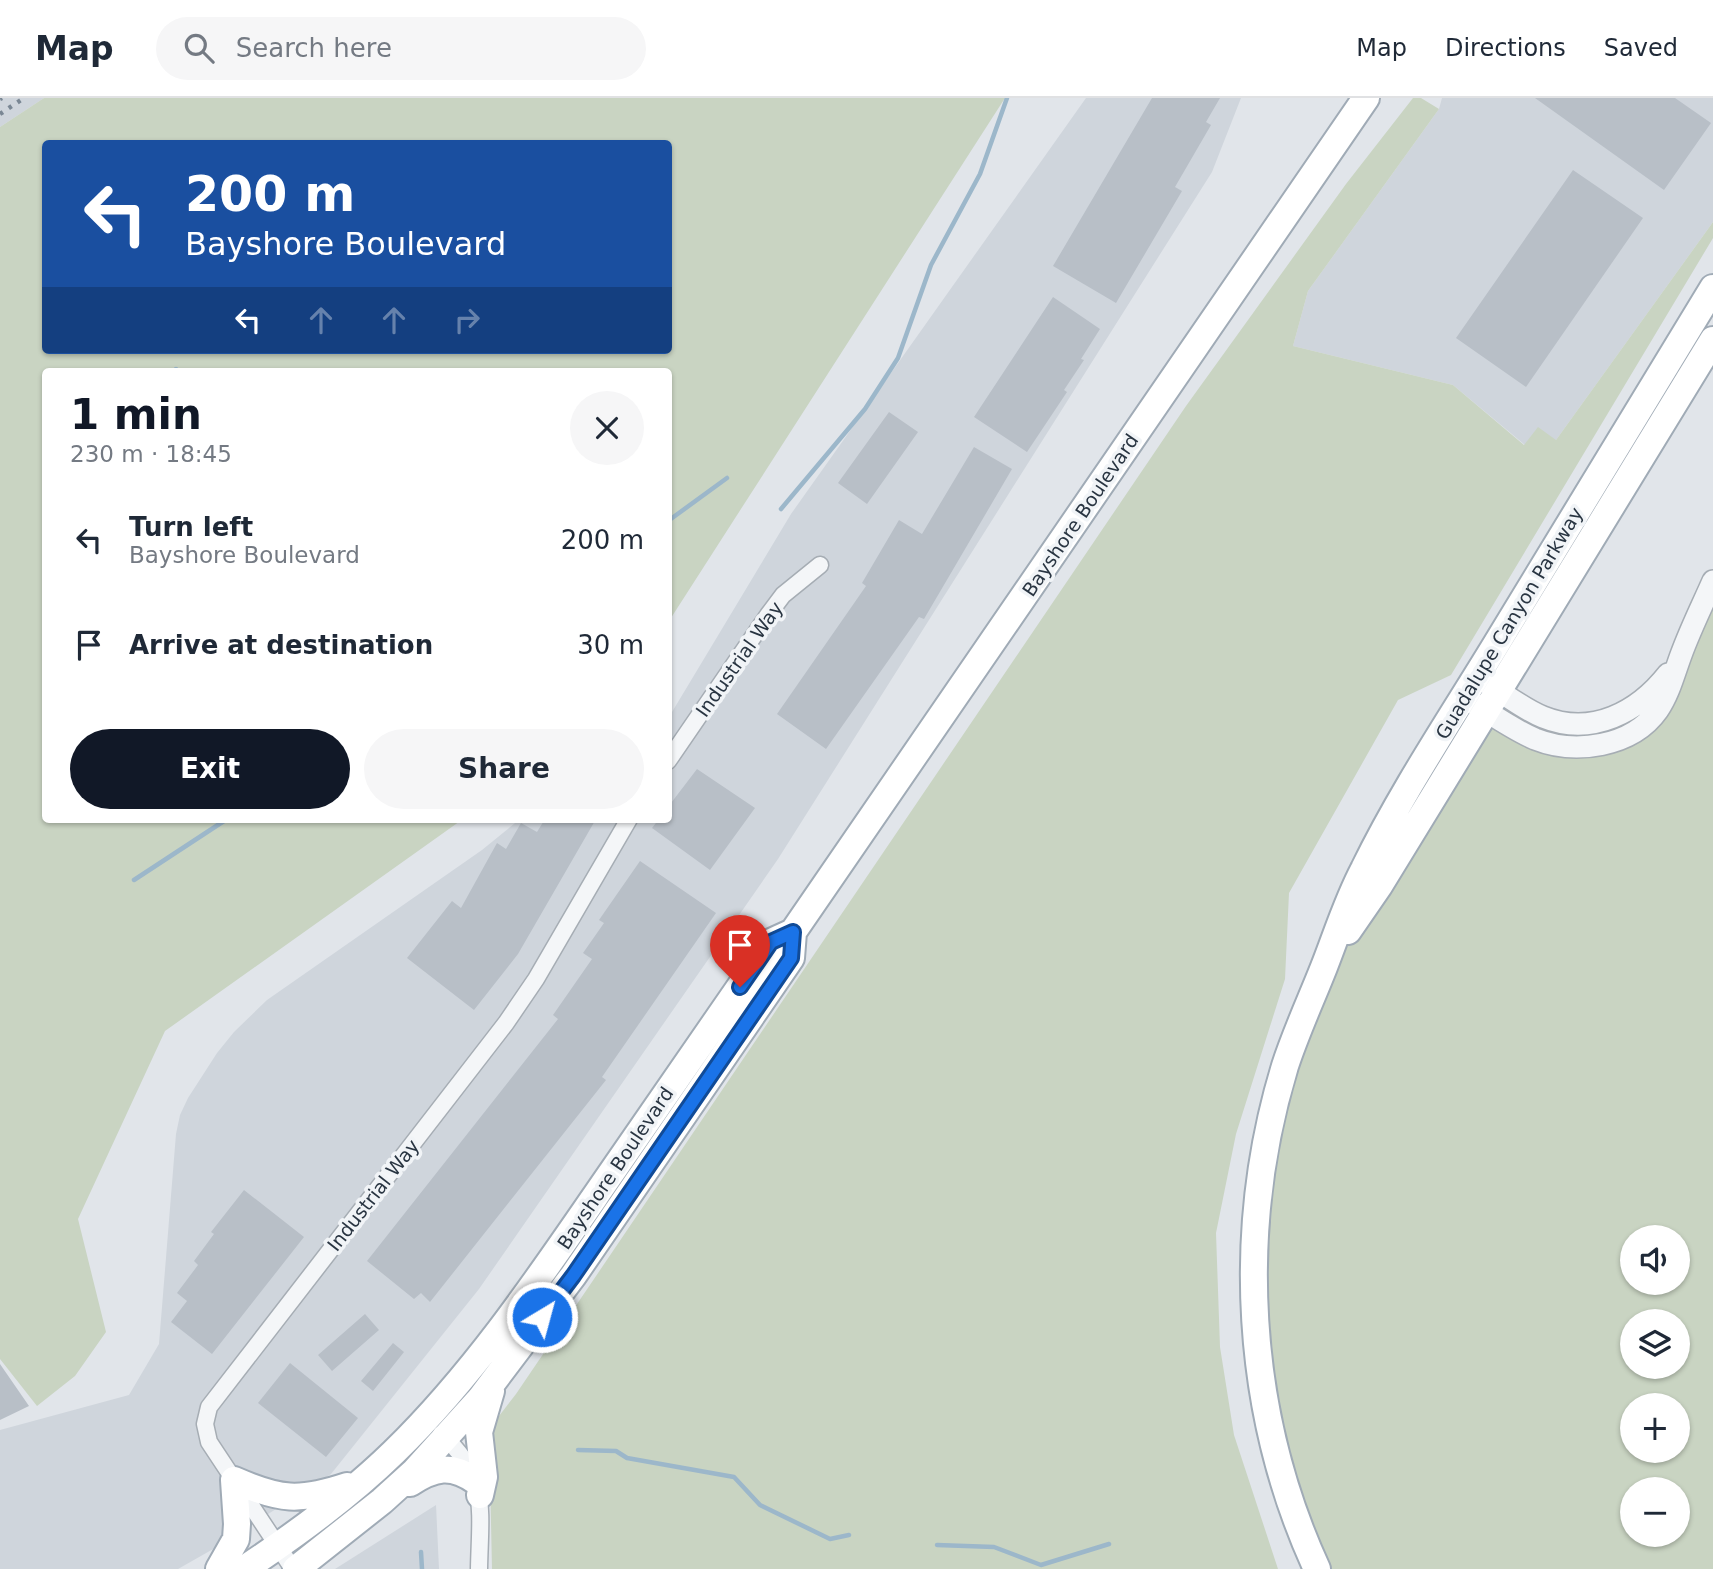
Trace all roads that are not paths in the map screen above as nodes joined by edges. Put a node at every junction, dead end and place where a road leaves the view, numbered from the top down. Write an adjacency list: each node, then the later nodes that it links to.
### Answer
1 (1366, 98): 9 (main road, Bayshore Boulevard)
2 (1713, 288): 6 (main road, Guadalupe Canyon Parkway)
3 (1713, 340): 6 (main road, Guadalupe Canyon Parkway)
4 (820, 565): 7 (street, Industrial Way)
5 (1713, 581): 6 (street)
6 (1481, 694): 22 (main road, Guadalupe Canyon Parkway)
7 (672, 755)
8 (627, 823): 13 (street, Industrial Way)
9 (793, 932): 10 (main road, Bayshore Boulevard); 11 (main road, Bayshore Boulevard)
10 (495, 1378): 12 (main road, Bayshore Boulevard); 15 (main road)
11 (425, 1420): 12 (street); 14 (main road, Bayshore Boulevard)
12 (445, 1438): 15 (street); 16 (main road, Bayshore Boulevard)
13 (234, 1480): 14 (main road); 17 (street, Industrial Way); 18 (main road)
14 (362, 1481): 17 (main road, Bayshore Boulevard)
15 (478, 1488): 16 (main road); 21 (street)
16 (382, 1501): 20 (main road, Bayshore Boulevard)
17 (278, 1547): 19 (main road, Bayshore Boulevard); 20 (street, Industrial Way)
18 (219, 1569)
19 (244, 1569)
20 (294, 1569)
21 (479, 1569)
22 (1317, 1569)

